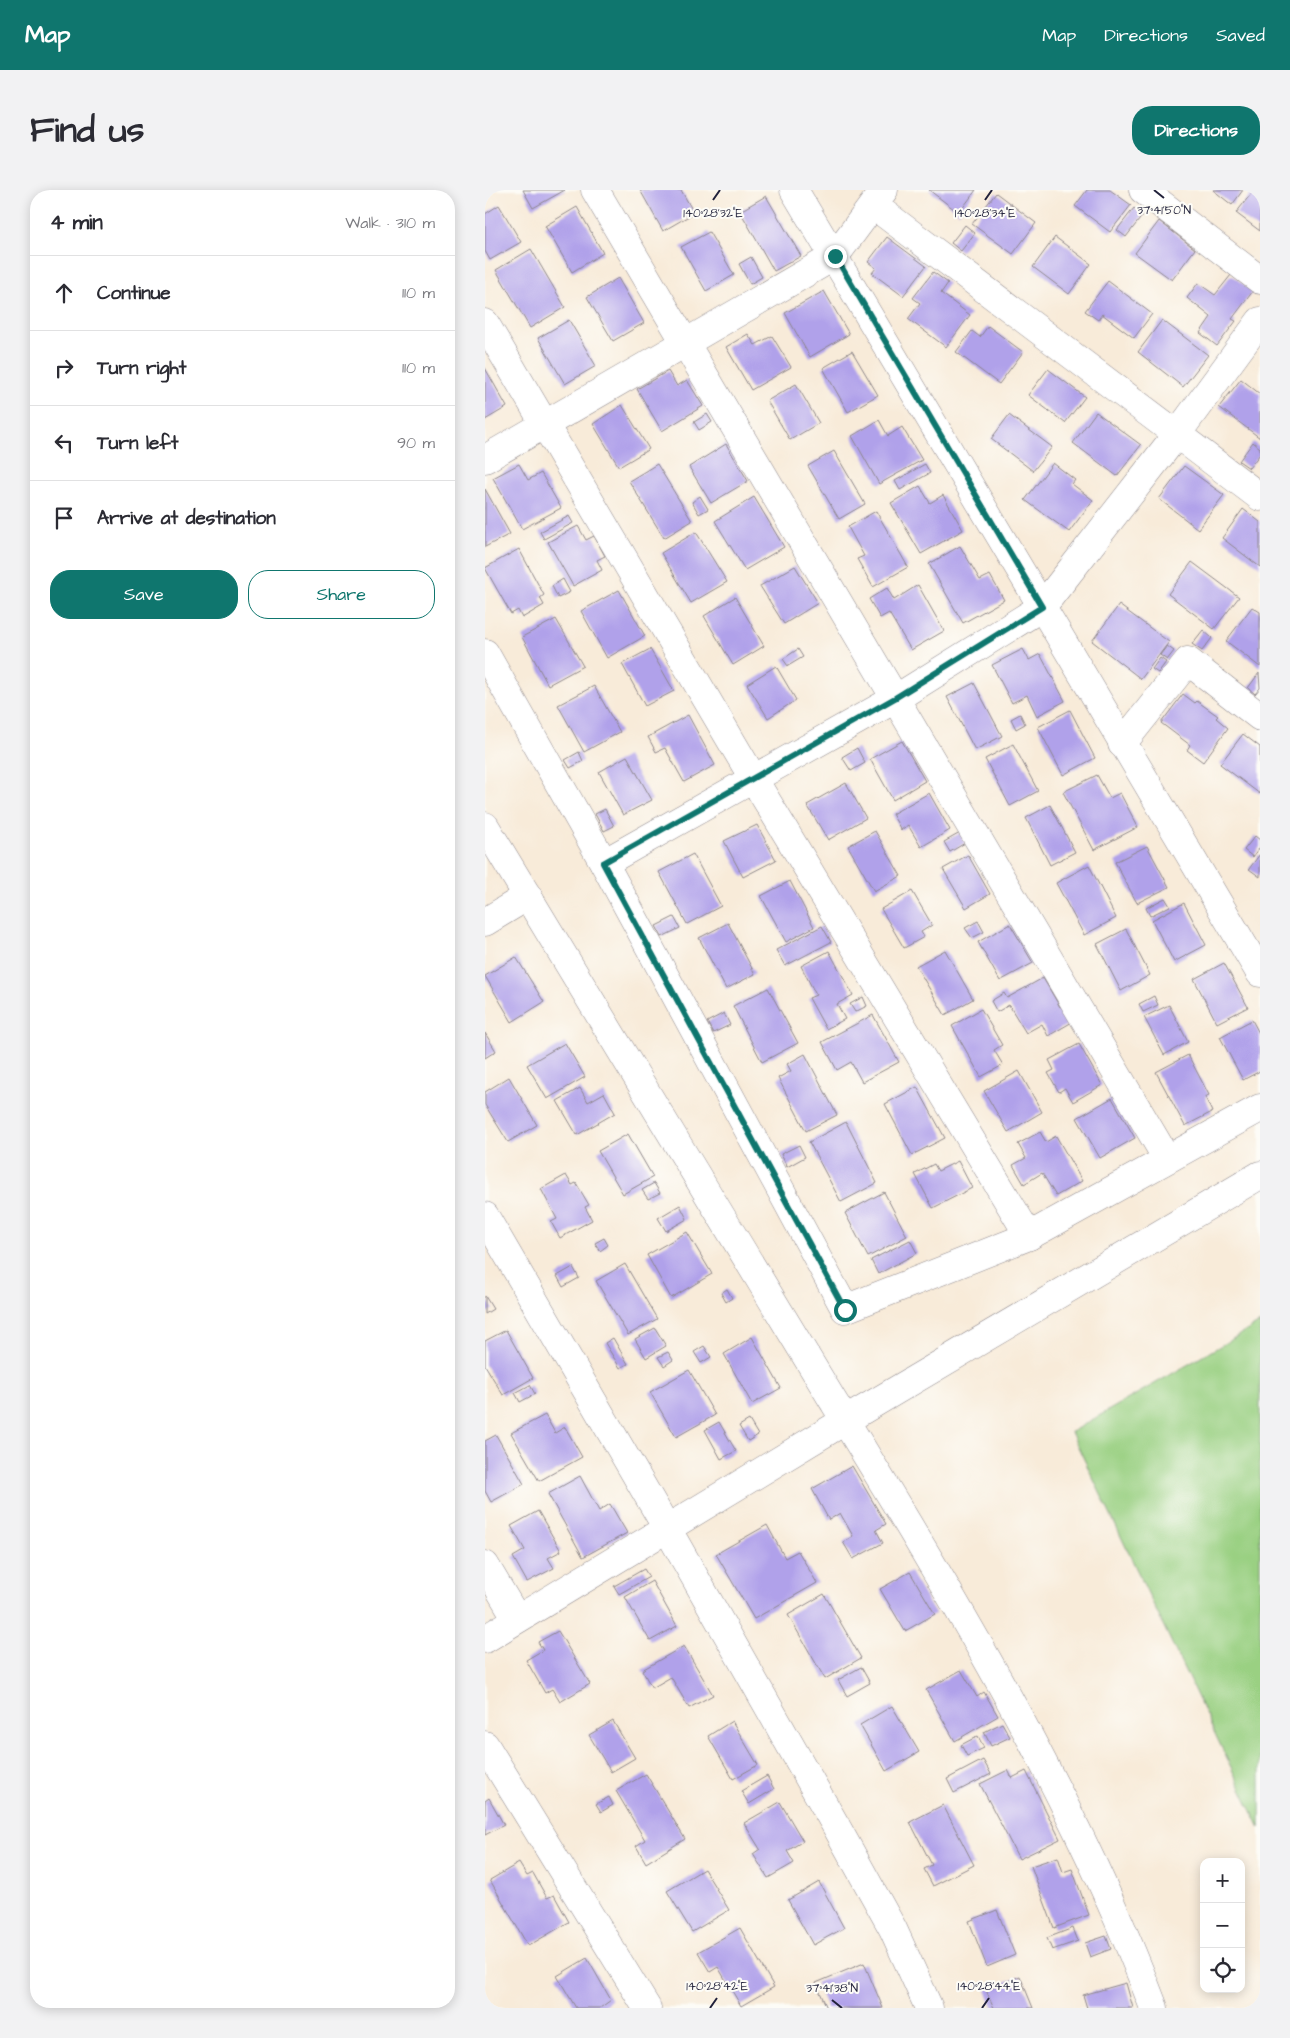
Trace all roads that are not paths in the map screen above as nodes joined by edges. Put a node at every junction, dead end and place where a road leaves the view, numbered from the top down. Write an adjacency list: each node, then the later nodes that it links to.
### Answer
1 (595, 190): 9 (street)
2 (794, 190): 5 (street)
3 (1143, 190): 6 (street)
4 (878, 197): 5 (street); 11 (street)
5 (835, 256): 9 (street); 14 (street)
6 (1260, 280)
7 (1260, 321): 11 (street)
8 (485, 324): 10 (street)
9 (684, 343): 10 (street); 16 (street)
10 (545, 424): 12 (street); 19 (street)
11 (1177, 434): 13 (street); 14 (street)
12 (485, 459)
13 (1260, 497)
14 (1042, 607): 16 (street); 18 (street)
15 (485, 653): 21 (street)
16 (895, 698): 19 (street); 27 (street)
17 (1260, 717): 18 (street)
18 (1122, 744): 24 (street)
19 (753, 778): 21 (street); 30 (street)
20 (485, 826): 22 (street)
21 (603, 863): 30 (street)
22 (527, 896): 23 (street); 31 (street)
23 (485, 922)
24 (1251, 937): 25 (street)
25 (1260, 973)
26 (1260, 1108): 27 (street)
27 (1167, 1159): 30 (street)
28 (1260, 1175): 31 (street)
29 (485, 1216): 32 (street)
30 (1029, 1236)
31 (845, 1420): 32 (street); 39 (street)
32 (668, 1530): 34 (street); 38 (street)
33 (485, 1565): 34 (street)
34 (517, 1619): 35 (street)
35 (485, 1639)
36 (485, 1745): 37 (street)
37 (647, 2008)
38 (929, 2008)
39 (1154, 2008)

